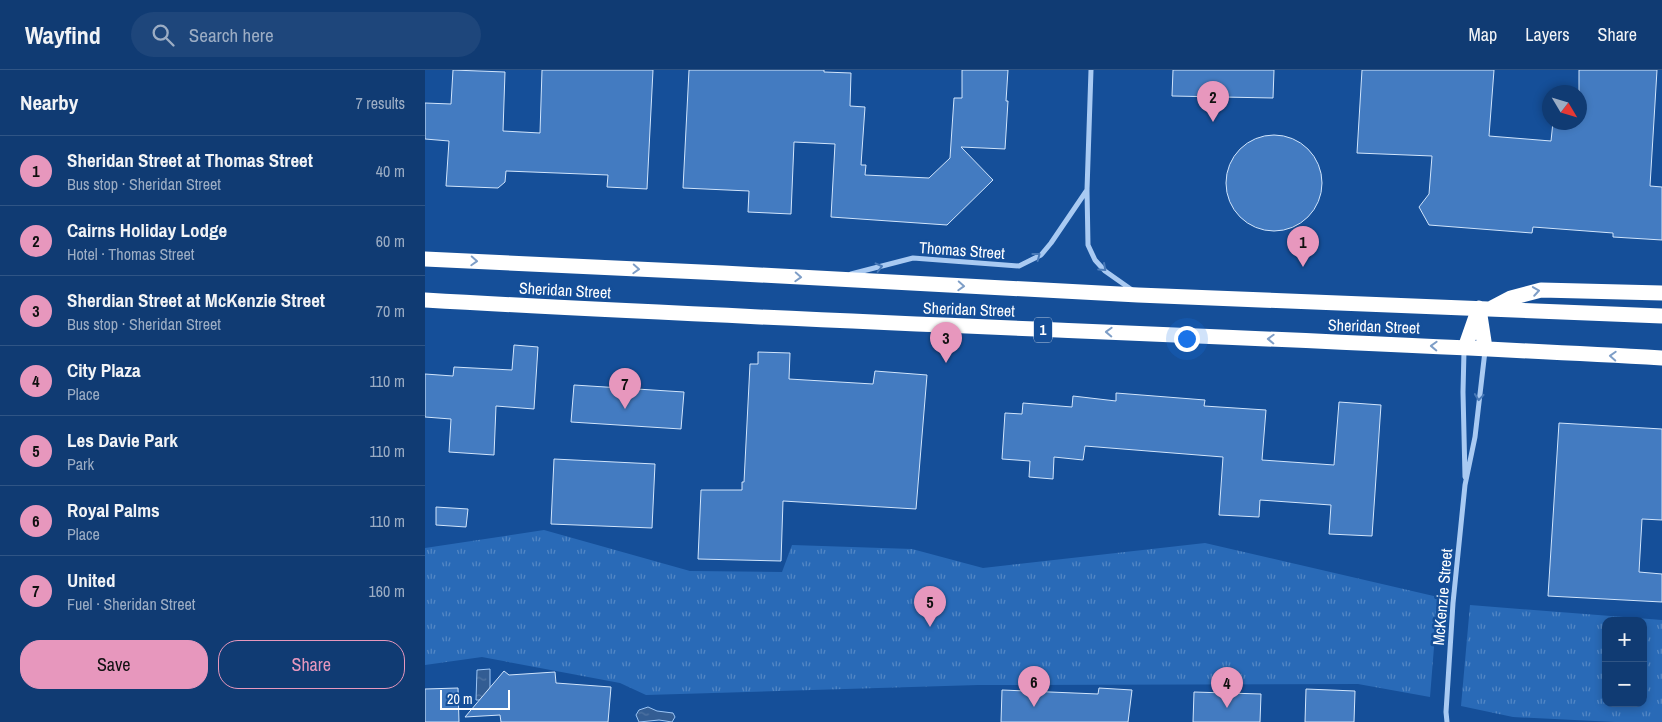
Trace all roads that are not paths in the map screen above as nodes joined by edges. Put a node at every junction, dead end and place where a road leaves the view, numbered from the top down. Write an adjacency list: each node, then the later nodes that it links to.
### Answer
1 (1091, 70): 2 (street)
2 (1087, 190): 4 (street, Thomas Street, one-way to 2); 6 (street, one-way to 6)
3 (425, 259): 4 (highway, Sheridan Street, one-way to 4)
4 (832, 279): 6 (highway, Sheridan Street, one-way to 6)
5 (1662, 293): 8 (highway, one-way to 5)
6 (1138, 295): 8 (highway, Sheridan Street)
7 (425, 300): 10 (highway, Sheridan Street / 1, one-way to 7)
8 (1485, 308): 9 (highway, Sheridan Street); 10 (highway); 11 (highway)
9 (1662, 316)
10 (1465, 348): 11 (highway, Sheridan Street / 1); 13 (street, McKenzie Street)
11 (1485, 348): 12 (highway, Sheridan Street / 1, one-way to 11); 13 (street, McKenzie Street, one-way to 13)
12 (1662, 358)
13 (1465, 485): 14 (street, McKenzie Street)
14 (1446, 712): 15 (street, McKenzie Street); 16 (street, McKenzie Street)
15 (1443, 722)
16 (1447, 722)

